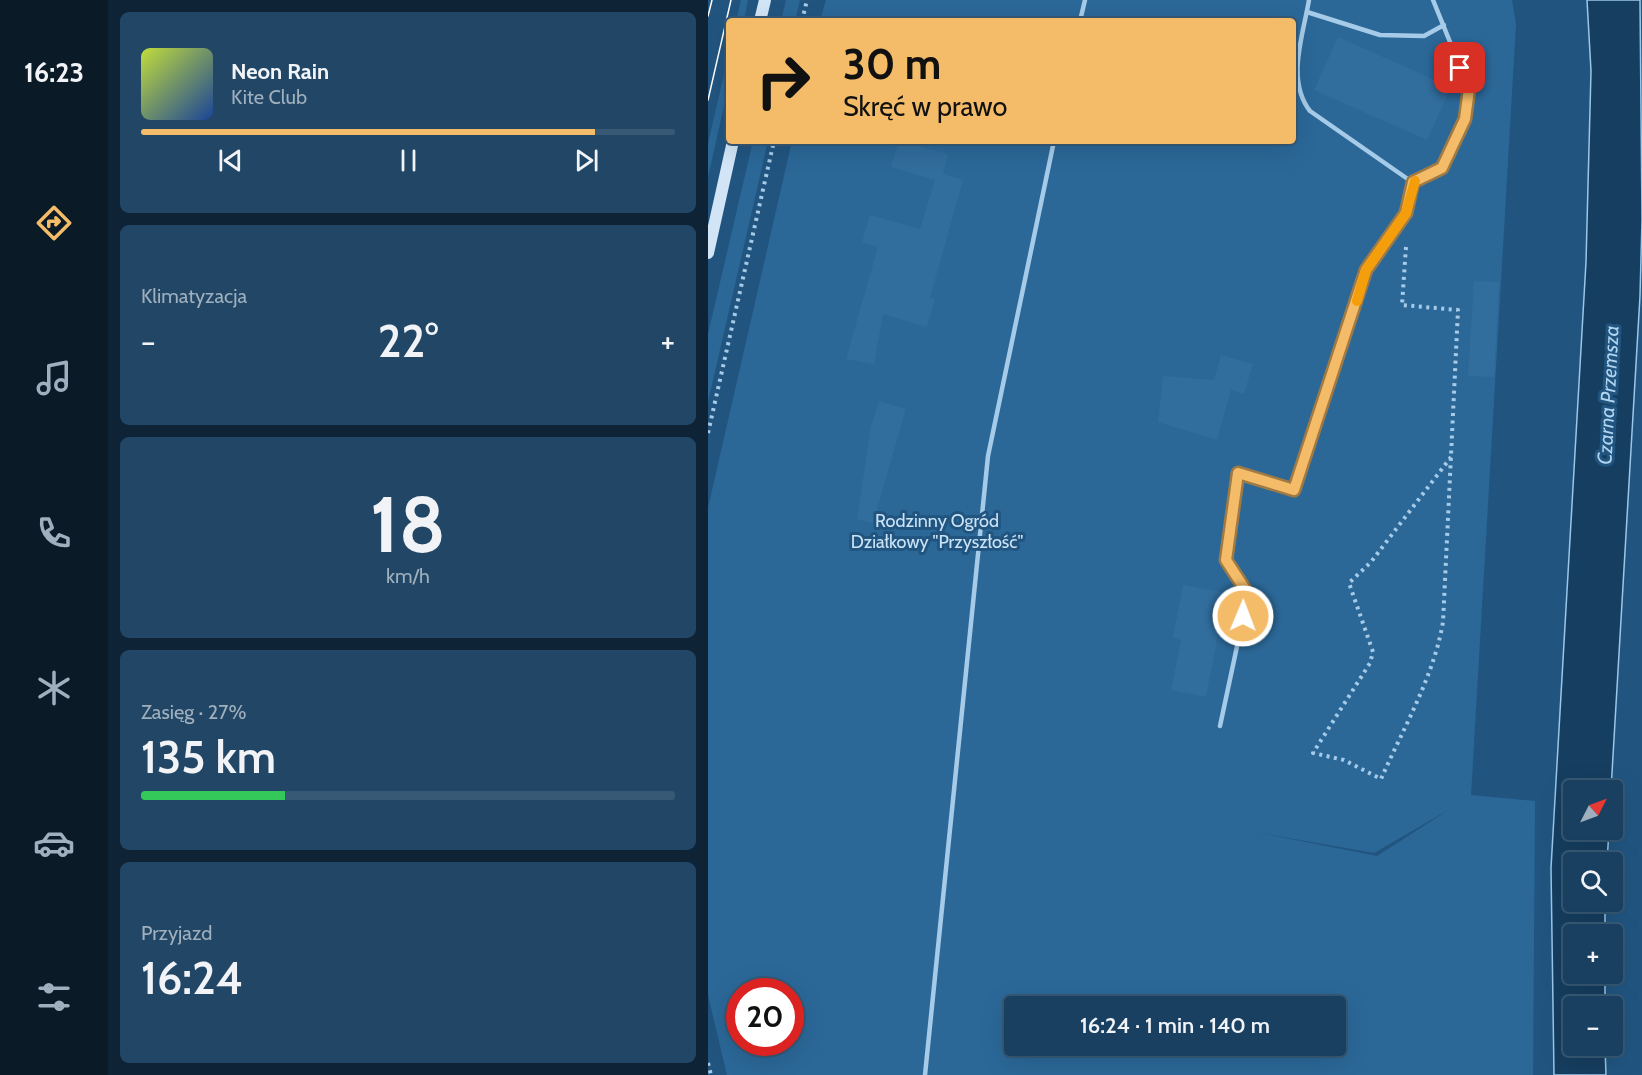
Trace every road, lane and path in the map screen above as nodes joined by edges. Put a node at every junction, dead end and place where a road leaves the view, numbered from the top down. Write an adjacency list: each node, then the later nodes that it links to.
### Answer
1 (765, 0): 7 (street)
2 (807, 0): 8 (path)
3 (1085, 0): 9 (lane)
4 (1309, 0): 6 (lane)
5 (1433, 0): 10 (lane)
6 (1307, 12): 10 (lane); 14 (lane)
7 (761, 18)
8 (803, 18)
9 (1081, 18)
10 (1444, 26): 14 (lane)
11 (732, 144): 16 (street)
12 (773, 144): 17 (path)
13 (1053, 144): 22 (lane)
14 (1413, 182): 15 (lane)
15 (1406, 213): 18 (path); 19 (lane)
16 (708, 253)
17 (708, 433)
18 (1451, 457): 18 (path)
19 (1220, 726)
20 (708, 1063): 21 (path)
21 (711, 1075)
22 (925, 1075)

